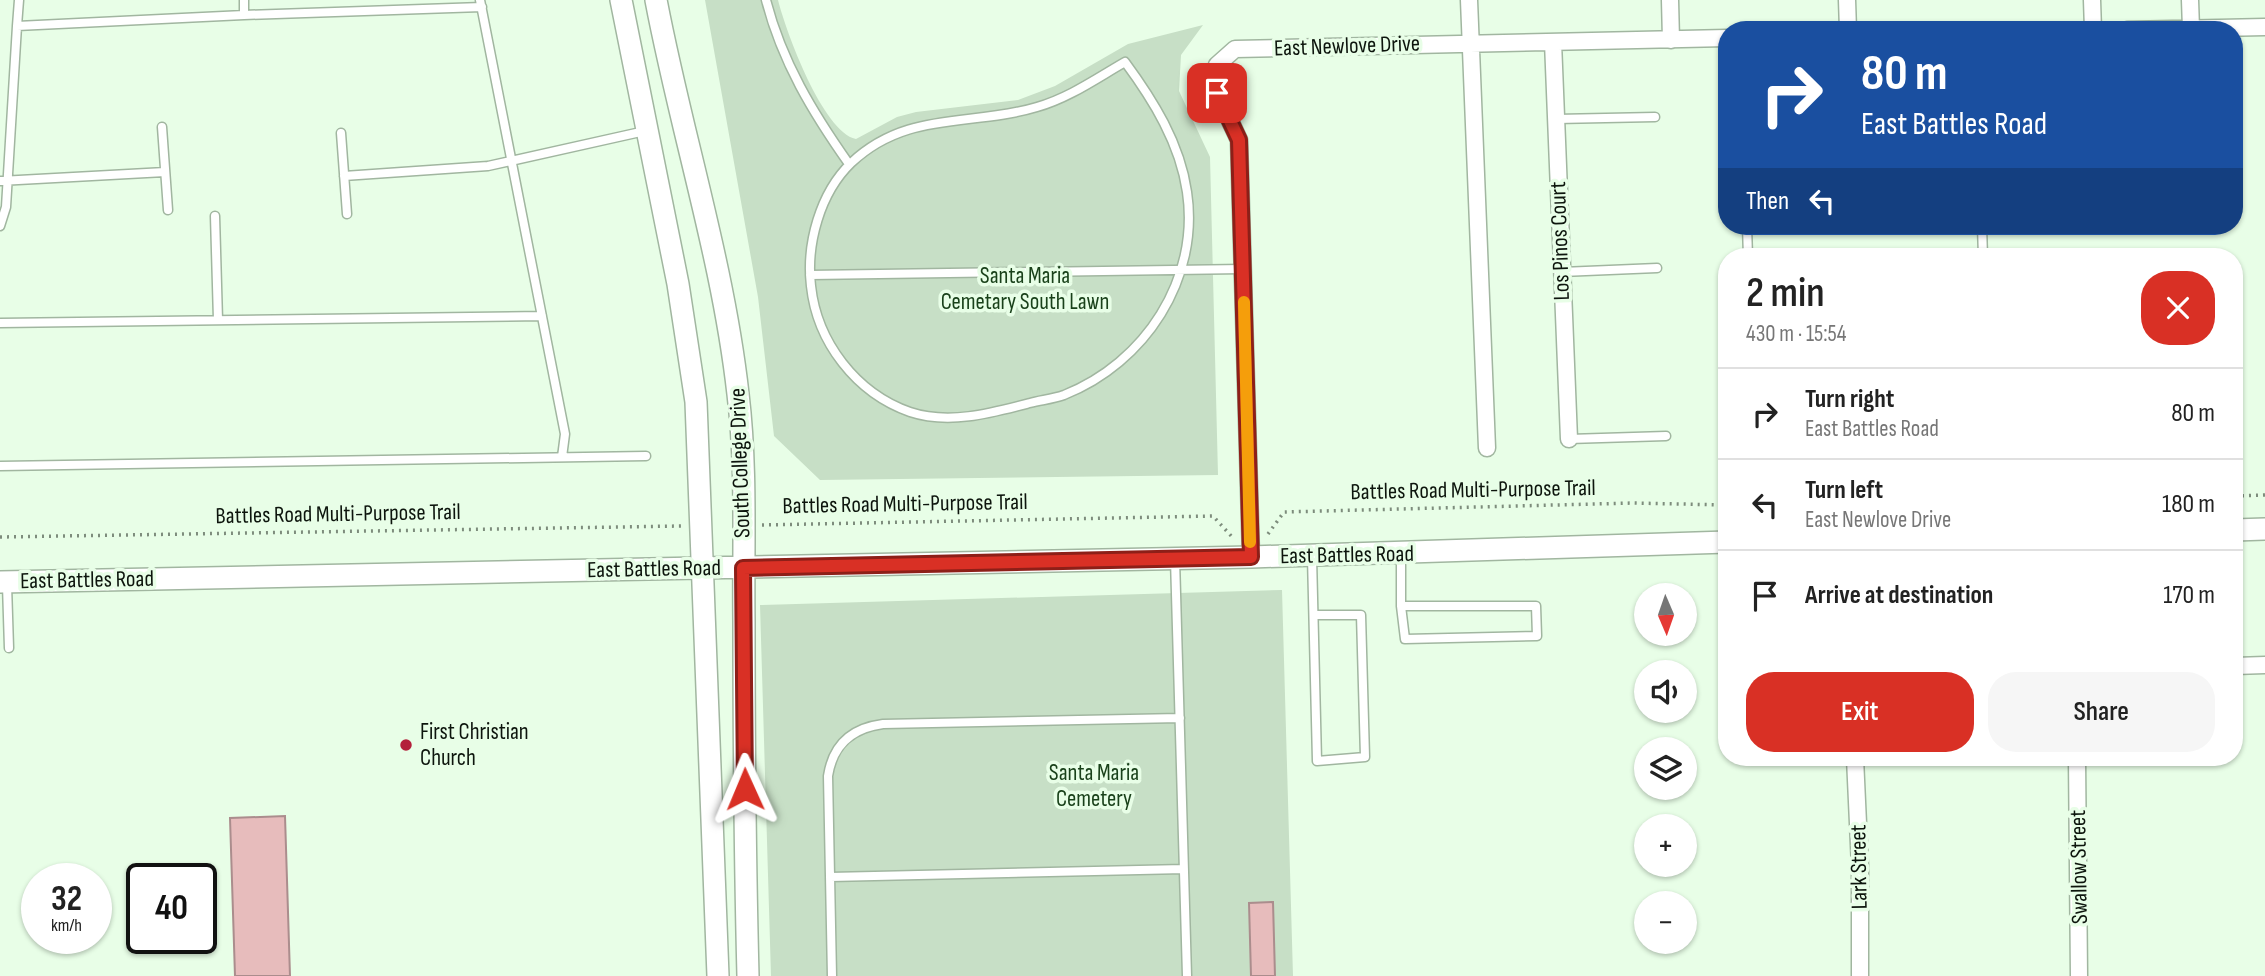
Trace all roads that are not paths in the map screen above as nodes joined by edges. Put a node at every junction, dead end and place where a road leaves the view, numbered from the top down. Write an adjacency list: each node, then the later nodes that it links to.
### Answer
1 (19, 0): 16 (lane)
2 (244, 0): 12 (lane)
3 (621, 0): 26 (street, South College Drive)
4 (656, 0): 59 (street, South College Drive)
5 (766, 0): 29 (lane)
6 (1469, 0): 22 (street)
7 (1670, 0): 20 (street)
8 (1847, 0): 13 (street)
9 (2092, 0): 14 (street)
10 (2190, 0): 15 (street)
11 (481, 4): 12 (lane); 28 (lane)
12 (244, 15): 16 (lane)
13 (1848, 21)
14 (2093, 21)
15 (2191, 21)
16 (17, 26): 32 (lane)
17 (2265, 27): 18 (street)
18 (2243, 28)
19 (1718, 38): 20 (street, East Newlove Drive)
20 (1671, 40): 21 (street, East Newlove Drive)
21 (1553, 42): 22 (street, East Newlove Drive); 24 (street, Los Pinos Court)
22 (1471, 43): 39 (street, East Newlove Drive); 47 (street)
23 (1655, 117): 24 (lane)
24 (1555, 119): 40 (street, Los Pinos Court)
25 (162, 127): 30 (lane)
26 (647, 131): 28 (lane); 58 (street, South College Drive)
27 (341, 133): 31 (lane)
28 (512, 159): 31 (lane); 42 (lane)
29 (849, 164): 38 (lane); 41 (lane)
30 (165, 172): 32 (lane); 33 (lane)
31 (344, 176): 34 (lane)
32 (3, 182): 36 (lane)
33 (168, 210)
34 (347, 214)
35 (215, 216): 43 (lane)
36 (0, 226)
37 (1657, 268): 40 (lane)
38 (1182, 270): 39 (lane); 41 (lane); 41 (lane)
39 (1243, 270): 56 (street, East Newlove Drive)
40 (1561, 272): 46 (street, Los Pinos Court)
41 (810, 275)
42 (542, 316): 43 (lane); 49 (lane)
43 (218, 320): 44 (lane)
44 (0, 323)
45 (1666, 436): 46 (lane)
46 (1569, 439)
47 (1487, 448)
48 (646, 456): 49 (lane)
49 (562, 457): 50 (lane)
50 (0, 466)
51 (2265, 529): 52 (street)
52 (2243, 530)
53 (1718, 542): 54 (street, East Battles Road)
54 (1401, 553): 55 (street, East Battles Road); 61 (lane)
55 (1312, 555): 56 (street, East Battles Road); 62 (lane)
56 (1251, 557): 57 (street, East Battles Road)
57 (1175, 559): 59 (street, East Battles Road); 66 (lane)
58 (702, 568): 59 (street, East Battles Road); 60 (street, East Battles Road); 71 (street, South College Drive)
59 (743, 568): 72 (street, South College Drive)
60 (4, 582): 63 (lane)
61 (1401, 606): 61 (lane)
62 (1314, 615): 62 (lane)
63 (9, 648)
64 (2265, 665): 65 (street)
65 (2243, 666)
66 (1180, 718): 69 (lane); 70 (lane)
67 (1855, 766): 75 (street, Lark Street)
68 (2077, 766): 76 (street, Swallow Street)
69 (1184, 869): 70 (lane); 74 (lane)
70 (830, 877): 73 (lane)
71 (718, 976)
72 (748, 976)
73 (832, 976)
74 (1186, 976)
75 (1860, 976)
76 (2079, 976)

